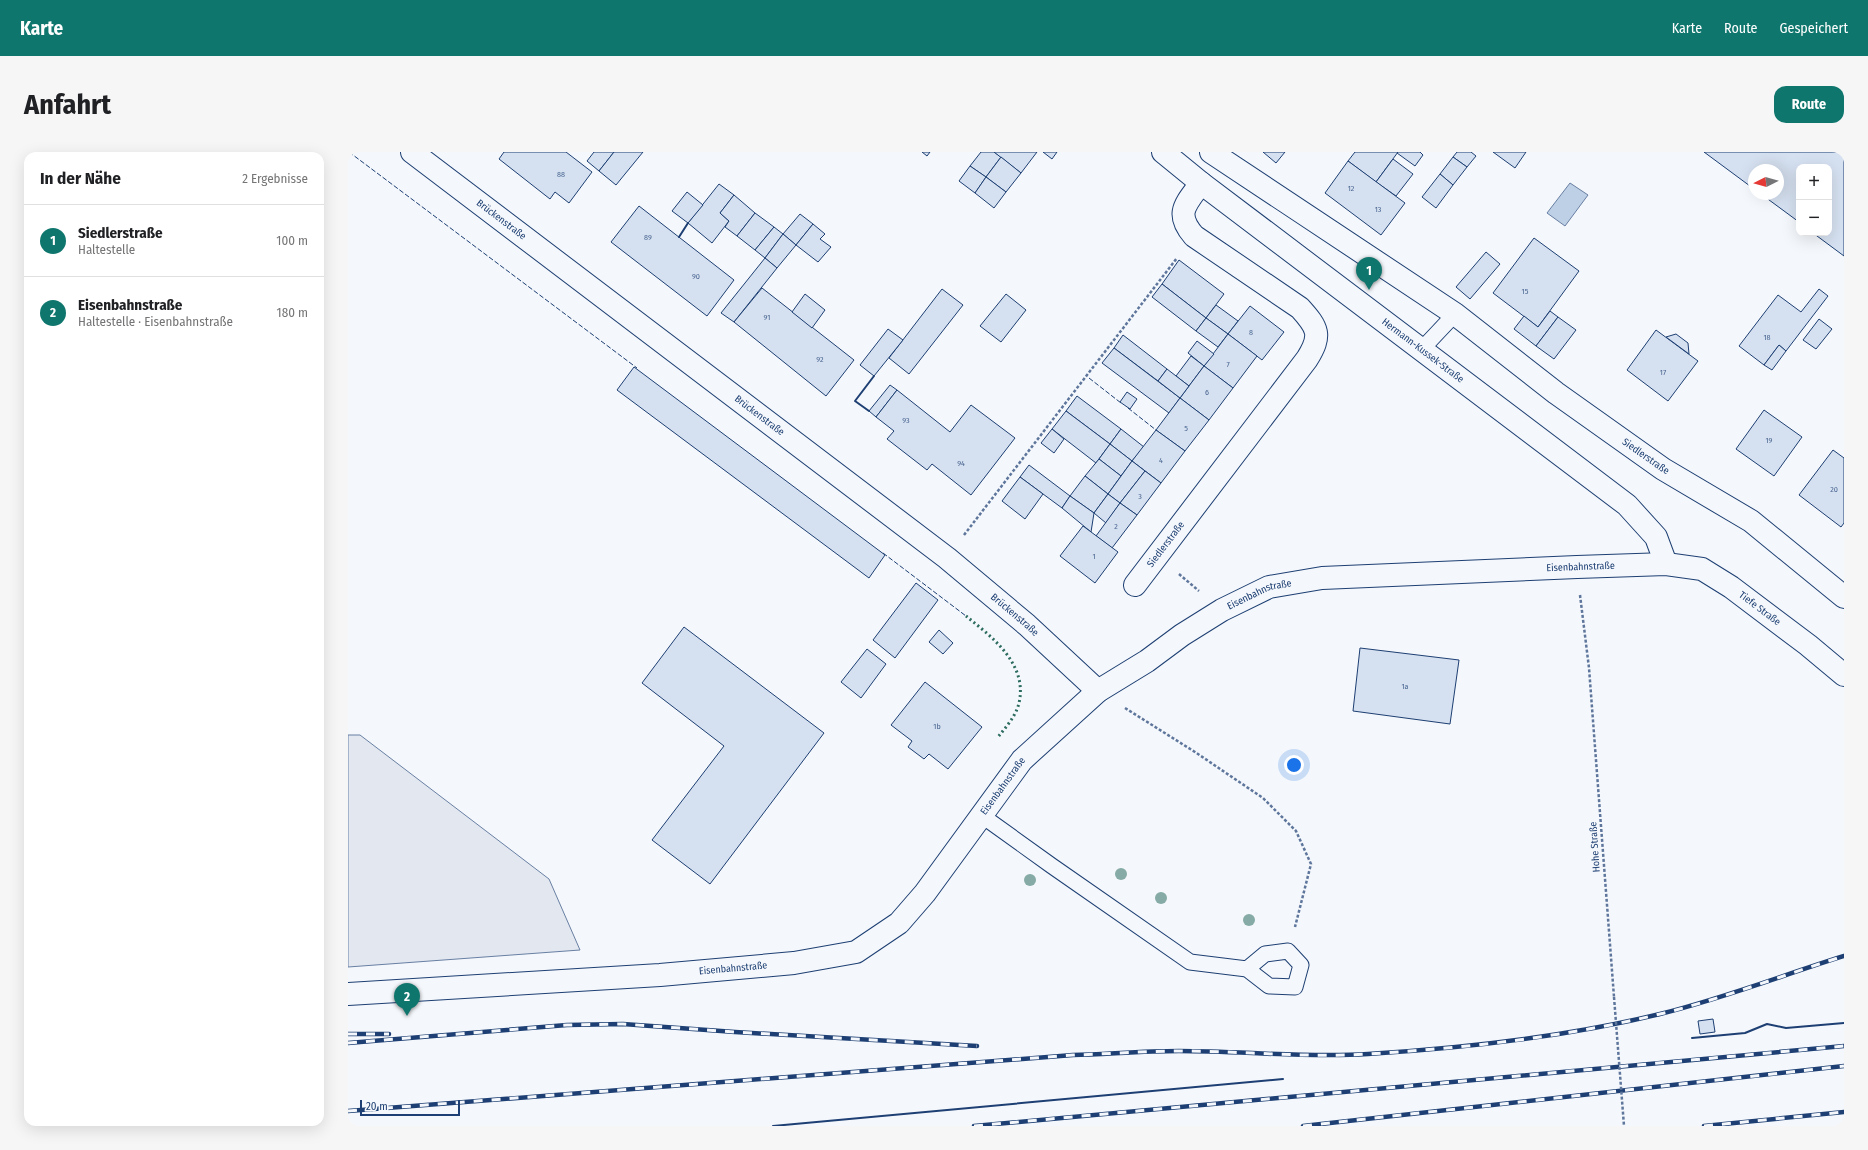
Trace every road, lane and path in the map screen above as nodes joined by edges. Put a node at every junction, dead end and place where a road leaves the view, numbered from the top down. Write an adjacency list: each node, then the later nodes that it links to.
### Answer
1 (412, 152): 9 (street, Brückenstraße)
2 (1163, 152): 4 (street, Hermann-Kussek-Straße)
3 (1211, 152): 6 (street, Siedlerstraße)
4 (1201, 183): 5 (street, Siedlerstraße); 7 (street, Hermann-Kussek-Straße)
5 (1194, 236): 8 (street, Siedlerstraße); 9 (path)
6 (1455, 314): 7 (lane); 13 (street, Siedlerstraße)
7 (1422, 349): 10 (street, Hermann-Kussek-Straße)
8 (1157, 556): 12 (street, Siedlerstraße); 14 (path)
9 (947, 558): 16 (street, Brückenstraße)
10 (1666, 564): 11 (street, Eisenbahnstraße); 15 (street, Tiefe Straße)
11 (1577, 567): 14 (street, Eisenbahnstraße); 21 (path, Hohe Straße, bridge)
12 (1135, 584)
13 (1844, 597)
14 (1222, 610): 16 (street, Eisenbahnstraße)
15 (1844, 675)
16 (1098, 691): 17 (street, Eisenbahnstraße); 18 (path)
17 (981, 815): 19 (lane); 20 (street, Eisenbahnstraße)
18 (1288, 951): 19 (lane); 19 (lane)
19 (1247, 969)
20 (348, 994)
21 (1624, 1126)

